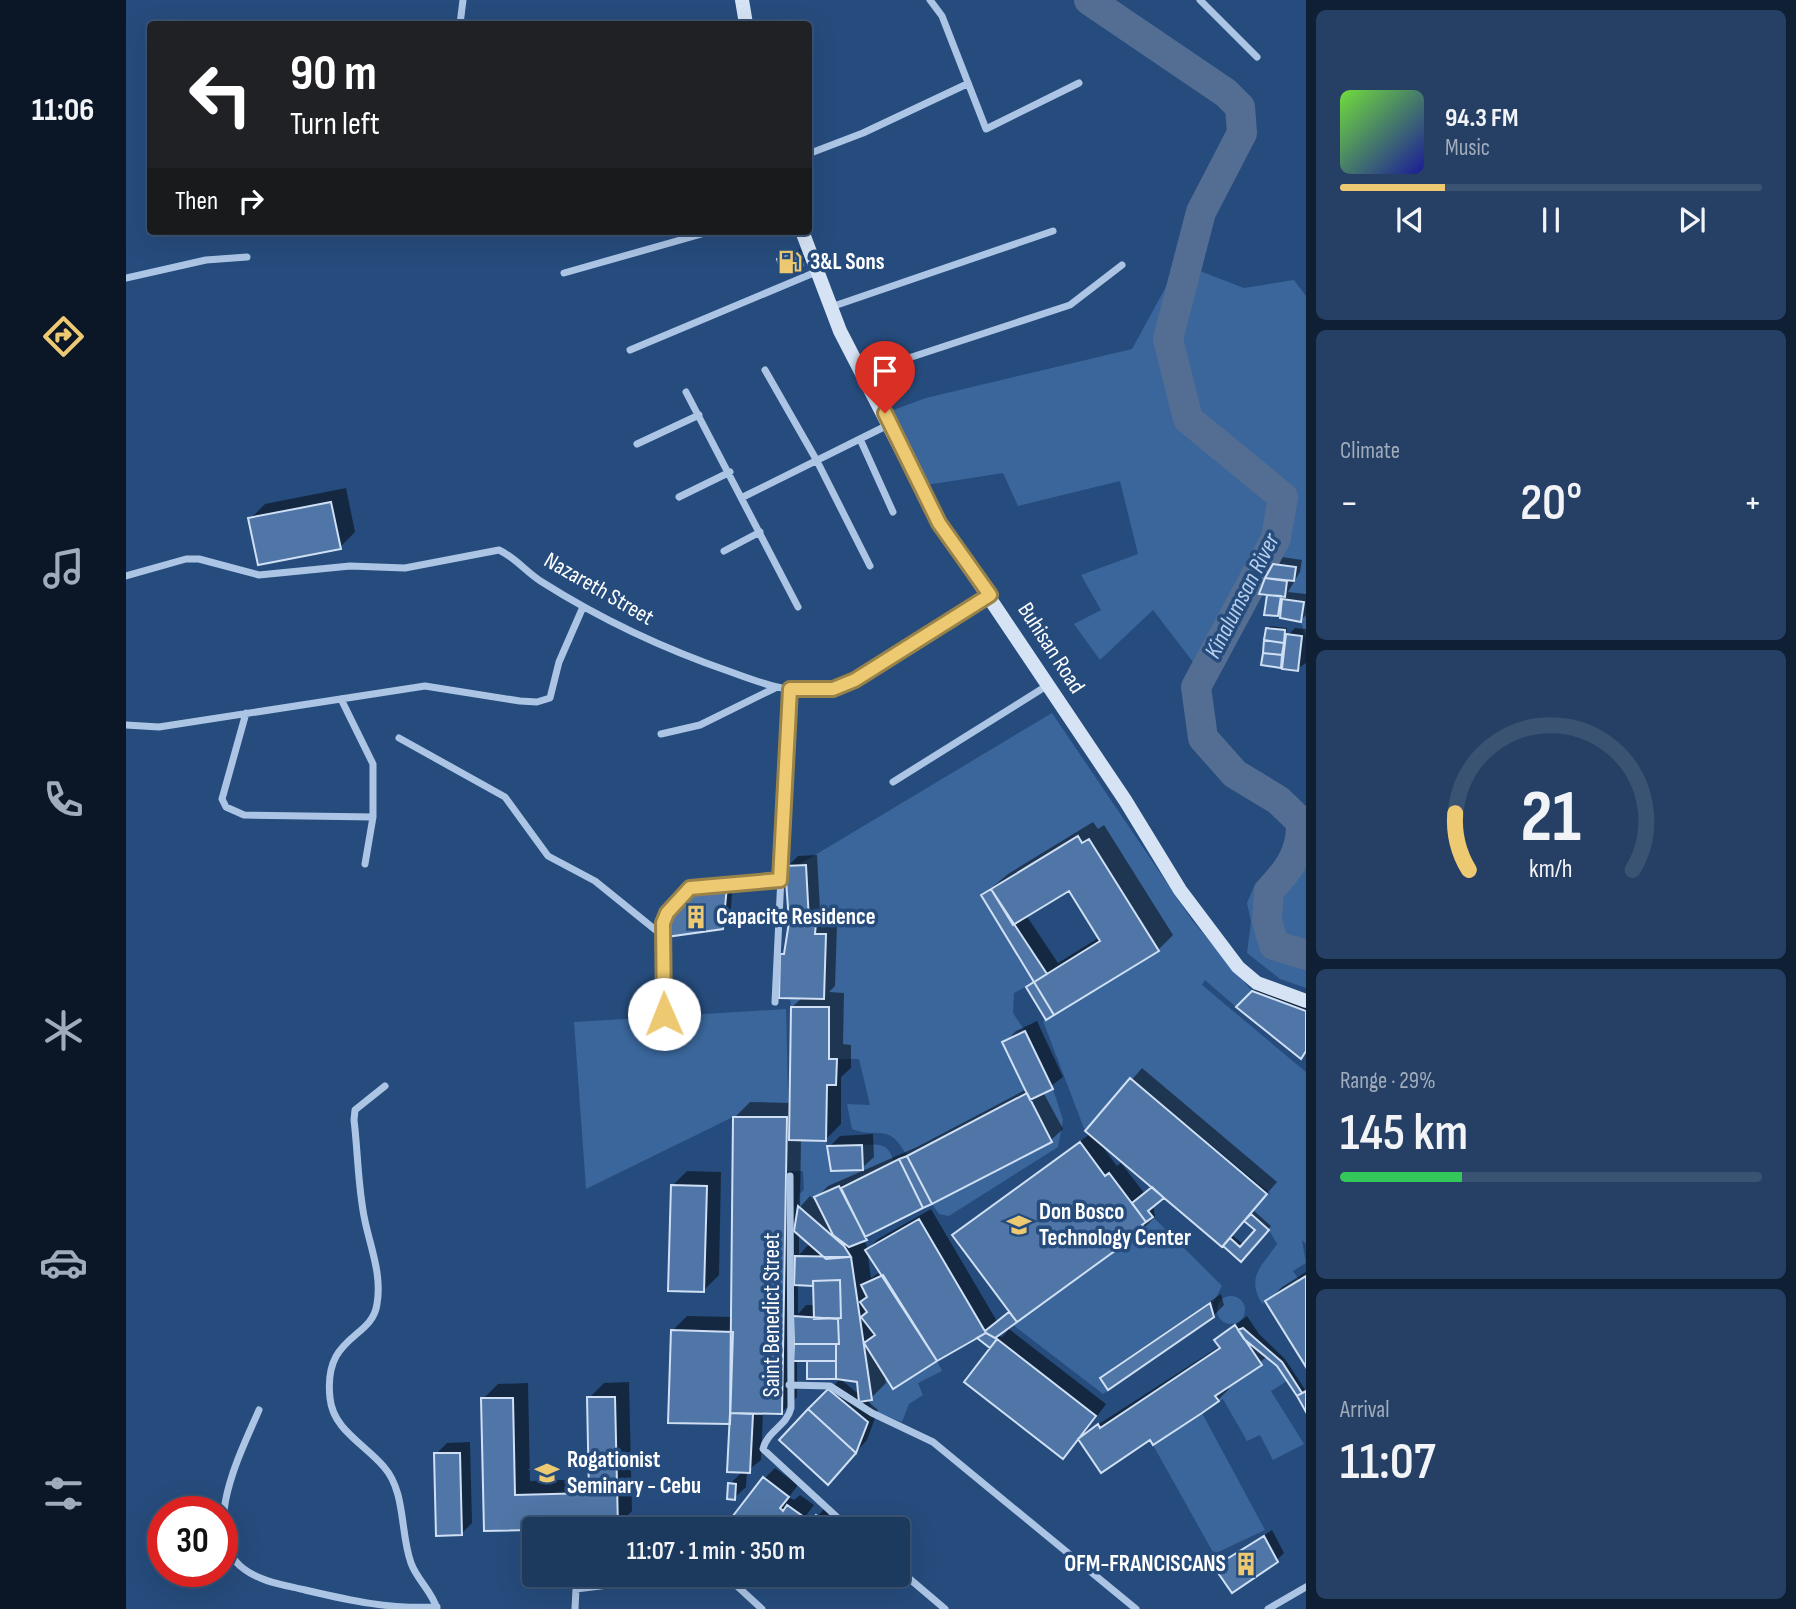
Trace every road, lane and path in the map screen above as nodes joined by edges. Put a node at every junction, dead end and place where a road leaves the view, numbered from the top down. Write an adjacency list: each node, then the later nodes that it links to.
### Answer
1 (463, 0): 5 (street)
2 (742, 0): 6 (street)
3 (930, 0): 9 (street)
4 (1200, 0): 7 (street)
5 (460, 21)
6 (746, 21)
7 (1257, 57)
8 (1079, 83): 9 (street)
9 (967, 84): 10 (street)
10 (812, 152)
11 (1053, 231): 19 (street)
12 (698, 235): 17 (street)
13 (803, 235): 16 (street, Buhisan Road)
14 (247, 257): 18 (street)
15 (1122, 265): 22 (street)
16 (816, 272): 19 (street, Buhisan Road); 20 (street)
17 (564, 273)
18 (126, 278)
19 (831, 307): 22 (street, Buhisan Road)
20 (630, 350)
21 (765, 370): 28 (street)
22 (863, 373): 25 (street, Buhisan Road)
23 (686, 392): 24 (street)
24 (699, 415): 27 (street); 29 (street)
25 (890, 424): 26 (street); 37 (street, Buhisan Road)
26 (860, 439): 28 (street); 32 (street)
27 (637, 444)
28 (817, 461): 31 (street); 35 (street)
29 (730, 472): 30 (street); 31 (street)
30 (679, 497)
31 (743, 497): 33 (street)
32 (893, 512)
33 (760, 532): 34 (street); 39 (street)
34 (724, 551)
35 (870, 566)
36 (126, 576): 38 (street, Nazareth Street)
37 (990, 595): 40 (street, Buhisan Road); 42 (street, Nazareth Street)
38 (583, 607): 41 (street, Nazareth Street); 43 (street)
39 (798, 607)
40 (1048, 685): 48 (street); 54 (street, Buhisan Road)
41 (775, 688): 42 (street, Nazareth Street); 46 (street)
42 (790, 689): 51 (street)
43 (341, 699): 44 (street); 49 (street)
44 (246, 713): 45 (street); 49 (street)
45 (126, 725)
46 (661, 734)
47 (399, 738): 52 (street)
48 (893, 782)
49 (373, 817): 50 (street)
50 (365, 864)
51 (780, 880): 52 (street); 53 (street)
52 (663, 936): 55 (street)
53 (775, 1002)
54 (1306, 1002)
55 (664, 1014)
56 (385, 1086): 66 (street)
57 (790, 1175): 58 (street, Saint Benedict Street)
58 (789, 1385): 60 (street, Saint Benedict Street); 70 (street)
59 (258, 1410): 66 (street)
60 (836, 1517)
61 (910, 1579): 69 (street)
62 (599, 1587): 67 (street)
63 (738, 1587): 68 (street)
64 (1306, 1587): 65 (street)
65 (1282, 1601): 71 (street); 72 (street)
66 (437, 1608)
67 (575, 1609)
68 (762, 1609)
69 (946, 1609)
70 (1136, 1609)
71 (1268, 1609)
72 (1287, 1609)

